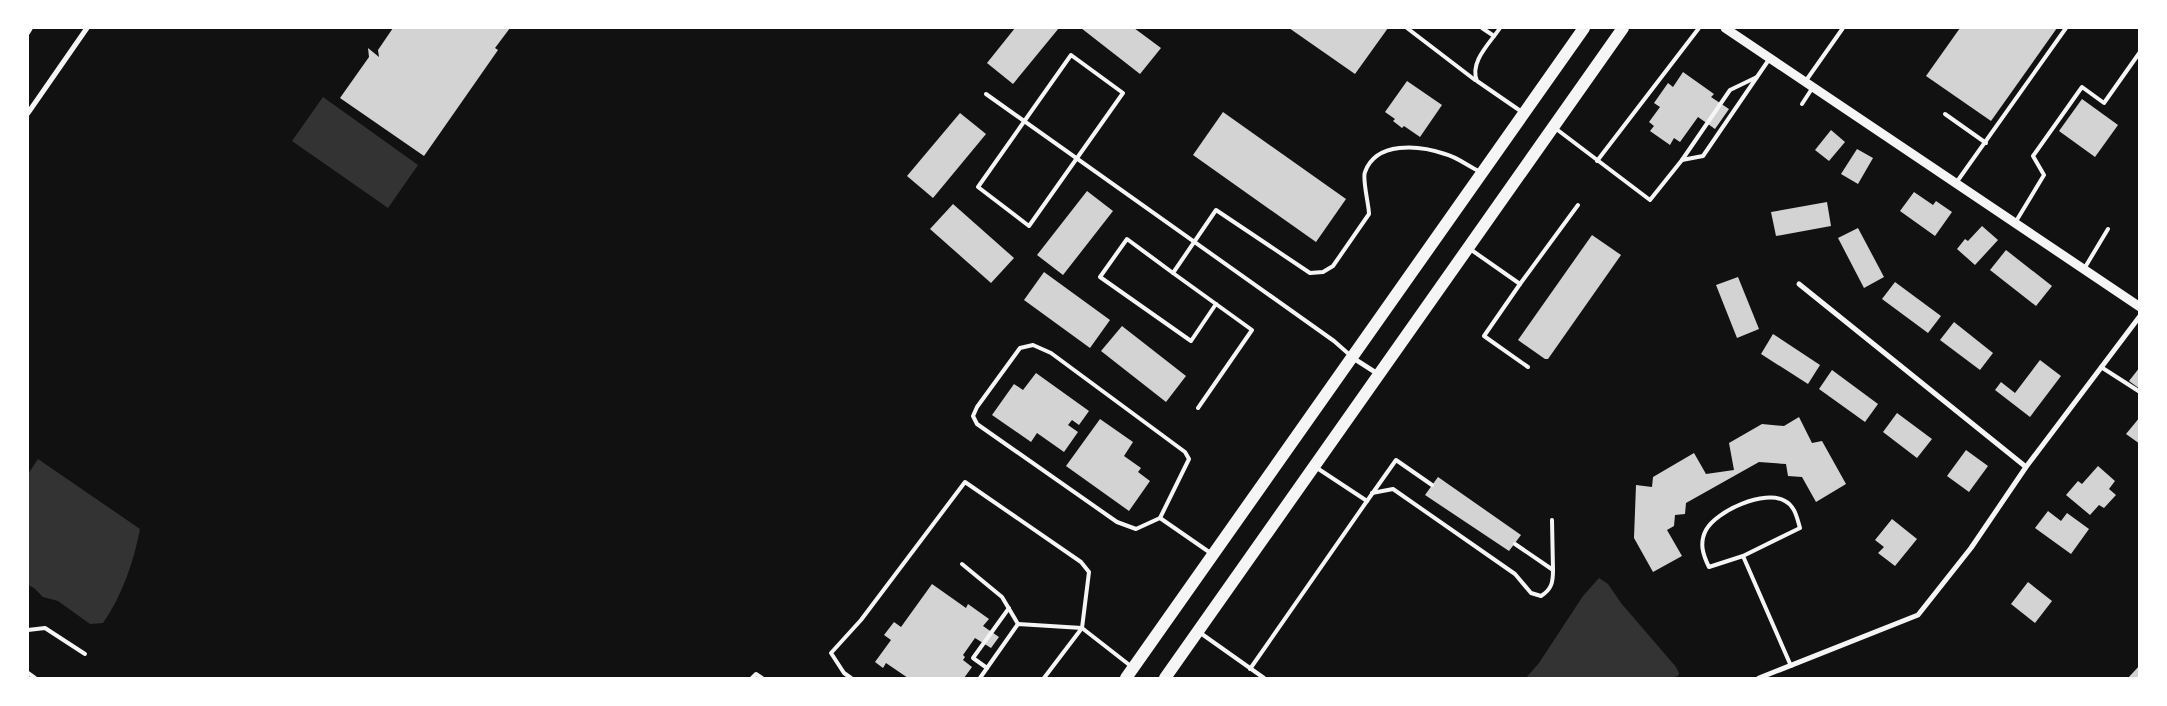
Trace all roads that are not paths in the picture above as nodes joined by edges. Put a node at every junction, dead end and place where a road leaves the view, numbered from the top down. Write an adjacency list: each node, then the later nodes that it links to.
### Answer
1 (31, 28): 12 (lane)
2 (87, 28): 21 (street)
3 (1407, 28): 17 (lane)
4 (1482, 28): 13 (lane)
5 (1500, 28): 13 (lane)
6 (1584, 28): 22 (main road)
7 (1623, 28): 25 (main road)
8 (1699, 28): 29 (lane)
9 (1725, 28): 15 (street)
10 (1840, 28): 18 (lane)
11 (2066, 28): 26 (lane)
12 (28, 33)
13 (1494, 36): 17 (lane)
14 (2140, 52): 33 (lane)
15 (1770, 58): 16 (lane); 18 (street)
16 (1759, 76): 28 (lane); 28 (lane)
17 (1477, 81): 22 (lane)
18 (1809, 85): 20 (lane); 31 (street)
19 (986, 94): 24 (lane)
20 (1802, 104)
21 (28, 113)
22 (1524, 113): 30 (main road)
23 (1945, 114): 26 (lane)
24 (1024, 121): 27 (lane); 27 (lane); 27 (lane)
25 (1553, 126): 29 (lane); 36 (main road)
26 (1986, 143): 31 (lane)
27 (1077, 158): 35 (lane)
28 (1682, 160): 29 (lane)
29 (1597, 161)
30 (1482, 173): 35 (lane); 44 (main road)
31 (1956, 183): 33 (street)
32 (1578, 205): 39 (lane)
33 (2015, 223): 37 (street)
34 (2108, 229): 37 (lane)
35 (1193, 241): 38 (lane); 44 (lane)
36 (1468, 248): 39 (lane); 47 (main road)
37 (2084, 269): 42 (street)
38 (1173, 272): 41 (lane); 41 (lane)
39 (1520, 284): 45 (lane)
40 (1799, 284): 51 (street)
41 (1216, 304): 49 (lane)
42 (2140, 307)
43 (2140, 316): 46 (street)
44 (1353, 358): 47 (street); 58 (main road)
45 (1528, 367)
46 (2101, 367): 48 (lane); 51 (street)
47 (1379, 374): 50 (main road)
48 (2140, 392)
49 (1198, 408)
50 (1314, 467): 54 (lane); 66 (main road)
51 (2026, 467): 68 (street)
52 (1432, 485): 53 (lane)
53 (1372, 493): 54 (lane); 61 (lane)
54 (1367, 501): 70 (lane)
55 (1160, 518): 55 (lane); 58 (lane)
56 (1552, 520): 61 (lane)
57 (1514, 544): 61 (lane)
58 (1214, 555): 72 (main road)
59 (1743, 556): 59 (lane); 68 (lane)
60 (962, 564): 62 (lane)
61 (1553, 570)
62 (1008, 608): 63 (lane); 69 (lane)
63 (1018, 624): 64 (lane); 69 (lane)
64 (1082, 628): 72 (lane); 76 (lane); 78 (lane)
65 (28, 630): 67 (lane)
66 (1198, 631): 70 (lane); 79 (main road)
67 (85, 654)
68 (1791, 666): 81 (street)
69 (987, 668): 77 (lane)
70 (1250, 670): 80 (lane)
71 (28, 673): 73 (lane)
72 (1130, 673)
73 (36, 678)
74 (752, 678): 75 (lane)
75 (762, 678)
76 (851, 678)
77 (980, 678)
78 (1044, 678)
79 (1165, 678)
80 (1264, 678)
81 (1759, 678)

